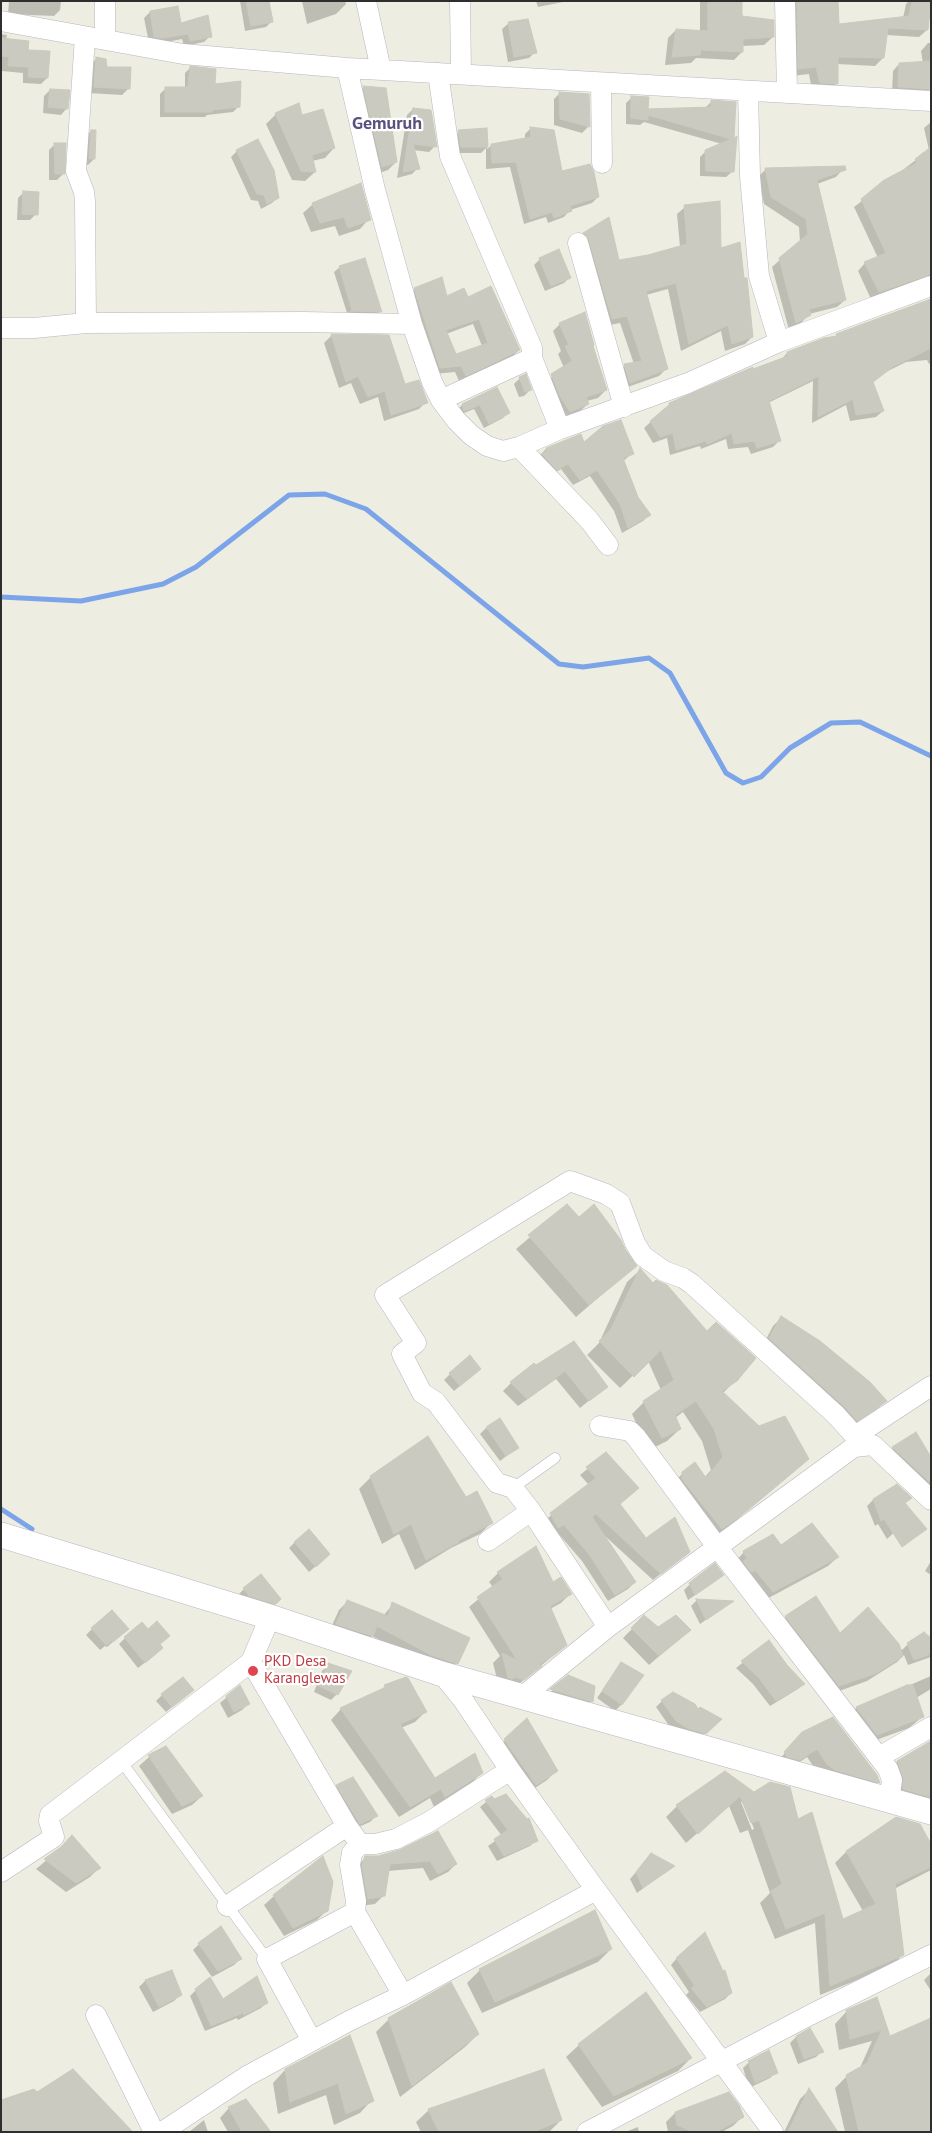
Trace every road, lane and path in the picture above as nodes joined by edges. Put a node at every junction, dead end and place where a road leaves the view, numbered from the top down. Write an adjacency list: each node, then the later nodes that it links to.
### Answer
1 (105, 1): 7 (street)
2 (366, 1): 9 (street)
3 (460, 1): 11 (street)
4 (785, 1): 14 (street)
5 (1, 21): 6 (street)
6 (84, 37): 7 (street); 19 (street)
7 (106, 40): 8 (street)
8 (347, 68): 9 (street); 20 (street)
9 (381, 70): 10 (street)
10 (438, 73): 11 (street); 23 (street)
11 (461, 74): 12 (street)
12 (601, 83): 13 (street); 16 (street)
13 (748, 91): 14 (street); 22 (street)
14 (787, 93): 15 (street)
15 (931, 102)
16 (602, 163)
17 (578, 243): 25 (street)
18 (931, 286): 22 (street)
19 (86, 323): 20 (street); 21 (street)
20 (412, 324): 24 (street)
21 (1, 328)
22 (779, 342): 25 (street)
23 (532, 358): 24 (street); 26 (street)
24 (441, 400): 27 (street)
25 (624, 407): 26 (street)
26 (560, 429): 27 (street)
27 (519, 447): 28 (street)
28 (608, 545)
29 (931, 1386): 31 (street)
30 (600, 1426): 38 (street)
31 (859, 1440): 33 (street); 34 (street); 38 (street)
32 (555, 1458): 33 (lane)
33 (514, 1488): 35 (street)
34 (931, 1500)
35 (531, 1511): 37 (street); 40 (street)
36 (1, 1535): 39 (street)
37 (488, 1541)
38 (718, 1548): 40 (street); 45 (street)
39 (270, 1617): 41 (street); 42 (street)
40 (608, 1627): 43 (street)
41 (250, 1662): 46 (street); 50 (street)
42 (442, 1674): 43 (street); 47 (street)
43 (522, 1697): 48 (street)
44 (931, 1727): 45 (street)
45 (879, 1757): 48 (street)
46 (121, 1761): 52 (street); 54 (lane)
47 (510, 1770): 51 (street); 53 (street)
48 (889, 1801): 49 (street)
49 (931, 1812)
50 (347, 1826): 51 (street); 54 (street)
51 (360, 1844): 55 (street)
52 (1, 1872)
53 (596, 1890): 58 (street); 61 (street)
54 (227, 1906): 57 (lane)
55 (355, 1912): 57 (street); 58 (street)
56 (931, 1955): 61 (street)
57 (267, 1959): 60 (street)
58 (403, 1995): 60 (street)
59 (96, 2016): 62 (street)
60 (312, 2041): 63 (street)
61 (721, 2061): 64 (street); 65 (street)
62 (154, 2132)
63 (162, 2132)
64 (587, 2132)
65 (773, 2132)

